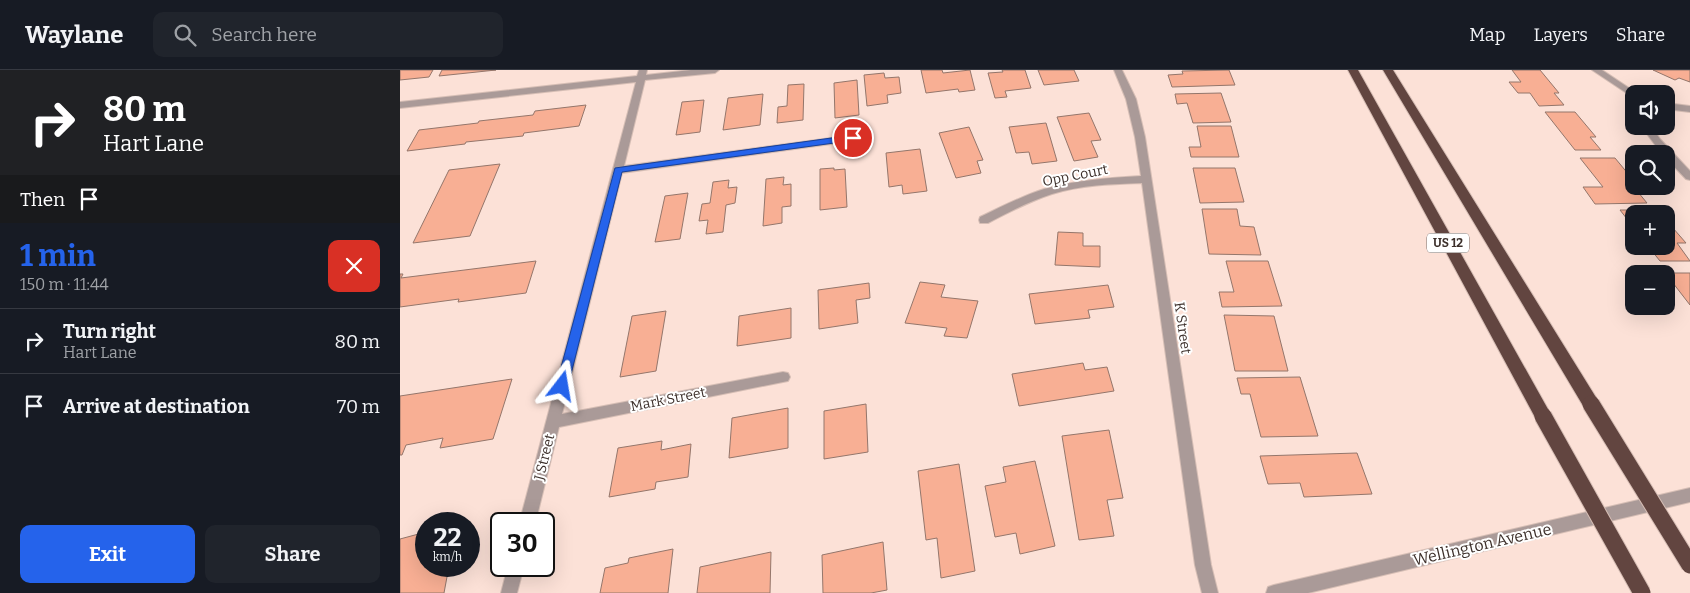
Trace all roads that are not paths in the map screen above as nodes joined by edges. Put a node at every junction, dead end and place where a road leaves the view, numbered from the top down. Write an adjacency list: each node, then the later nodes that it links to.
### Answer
1 (715, 70): 6 (street)
2 (1118, 70): 15 (street, K Street)
3 (1353, 70): 26 (highway, US 12, bridge)
4 (1388, 70): 21 (highway, US 12, bridge)
5 (1596, 70): 7 (street)
6 (642, 74): 8 (street); 13 (street, J Street)
7 (1625, 88)
8 (400, 105)
9 (1675, 107): 10 (street)
10 (1690, 109)
11 (1652, 135): 14 (street)
12 (853, 138): 13 (street)
13 (618, 170): 18 (street, J Street)
14 (1690, 177)
15 (1146, 179): 16 (street, Opp Court); 24 (street, K Street)
16 (984, 220)
17 (783, 377): 18 (street, Mark Street)
18 (553, 422): 20 (street, J Street)
19 (1690, 495): 25 (street, Wellington Avenue)
20 (530, 512)
21 (1690, 565)
22 (513, 577): 23 (street)
23 (509, 593)
24 (1210, 593)
25 (1274, 593)
26 (1642, 593)

